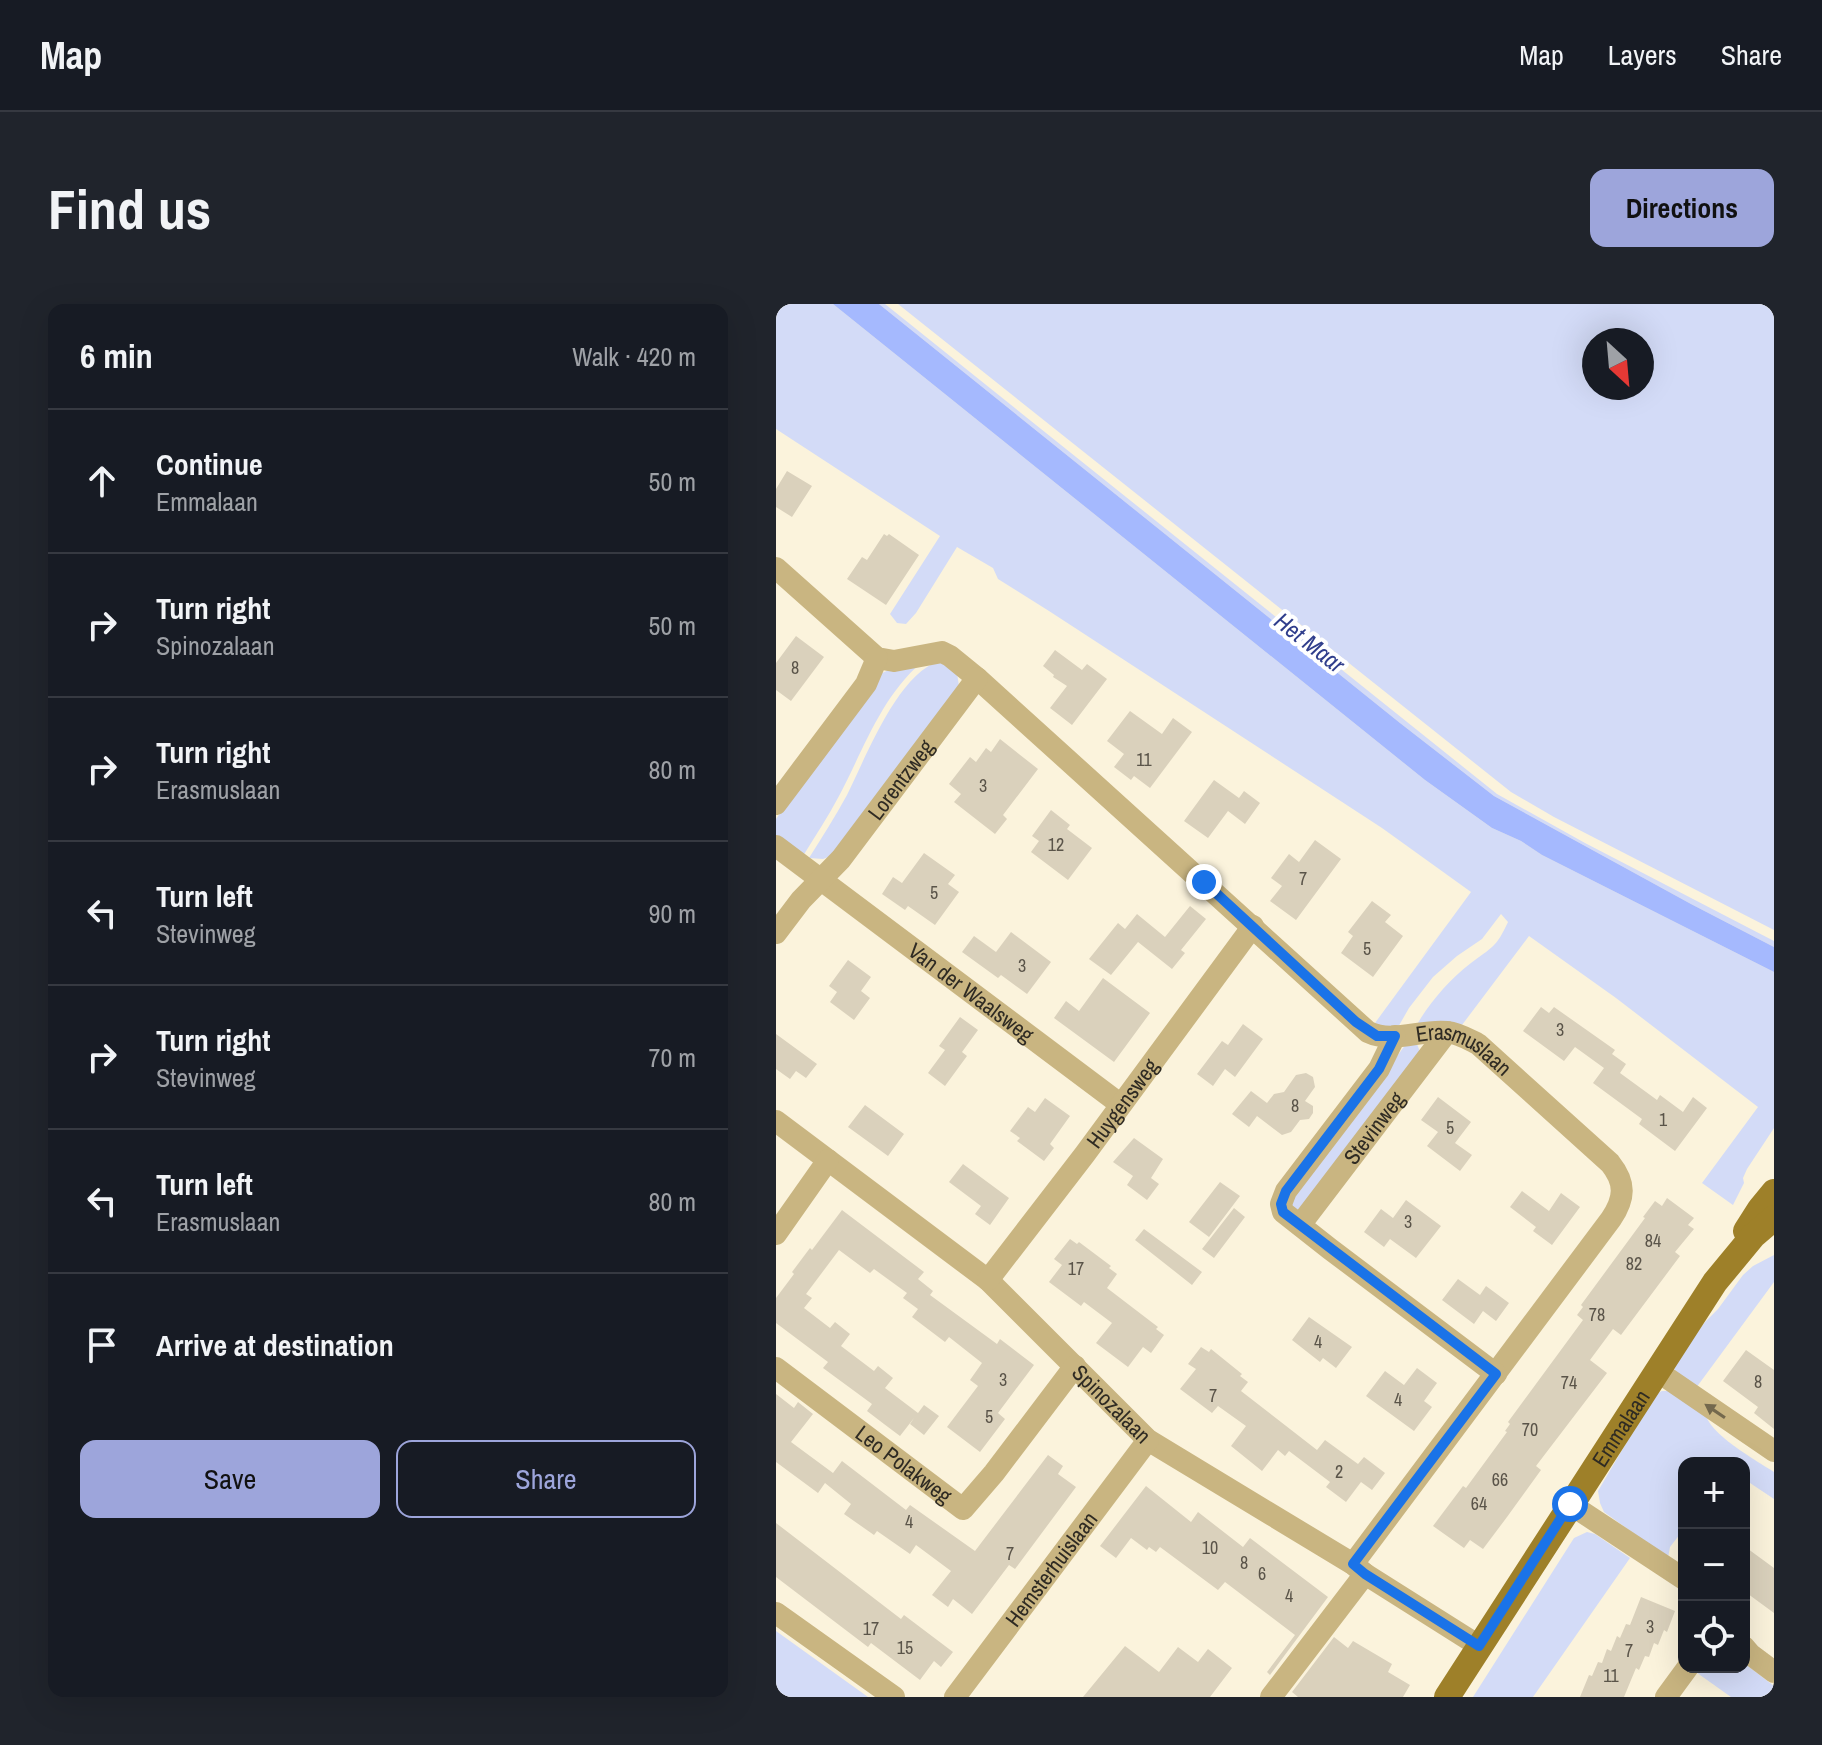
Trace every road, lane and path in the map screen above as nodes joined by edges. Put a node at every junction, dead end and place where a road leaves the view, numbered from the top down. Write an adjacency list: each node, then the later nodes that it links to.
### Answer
1 (776, 568): 2 (street)
2 (877, 658): 3 (street, Erasmuslaan); 4 (street)
3 (977, 678): 6 (street, Lorentzweg); 7 (street, Erasmuslaan)
4 (776, 804)
5 (776, 846): 6 (street)
6 (822, 880): 8 (street, Lorentzweg); 11 (street, Van der Waalsweg)
7 (1253, 926): 10 (street, Erasmuslaan); 11 (street, Huygensweg)
8 (776, 933)
9 (1447, 1032): 10 (street, Erasmuslaan); 16 (street, Stevinweg); 23 (street, Erasmuslaan)
10 (1395, 1036): 16 (street, Stevinweg)
11 (1120, 1104): 18 (street, Huygensweg)
12 (776, 1121): 13 (street, Spinozalaan)
13 (828, 1160): 17 (street); 18 (street, Spinozalaan)
14 (1774, 1192): 19 (main road, Emmalaan)
15 (1774, 1218): 19 (main road, Emmalaan)
16 (1300, 1225): 23 (street, Stevinweg)
17 (776, 1234)
18 (988, 1280): 20 (street, Spinozalaan)
19 (1715, 1282): 22 (main road, Emmalaan)
20 (1075, 1366): 21 (street, Leo Polakweg); 24 (street, Spinozalaan)
21 (776, 1368)
22 (1657, 1371): 25 (street, one-way to 22); 26 (main road, Emmalaan)
23 (1496, 1374): 27 (street, Erasmuslaan)
24 (1148, 1440): 27 (street, Spinozalaan); 35 (street, Hemsterhuislaan)
25 (1774, 1451)
26 (1570, 1504): 28 (street); 30 (main road, Emmalaan)
27 (1359, 1569): 30 (street, Spinozalaan); 36 (street, Erasmuslaan)
28 (1678, 1575)
29 (776, 1613): 34 (street)
30 (1479, 1646): 37 (main road, Emmalaan)
31 (1750, 1654): 32 (street)
32 (1774, 1672)
33 (1684, 1673): 38 (street)
34 (894, 1697)
35 (955, 1697)
36 (1271, 1697)
37 (1447, 1697)
38 (1666, 1697)

